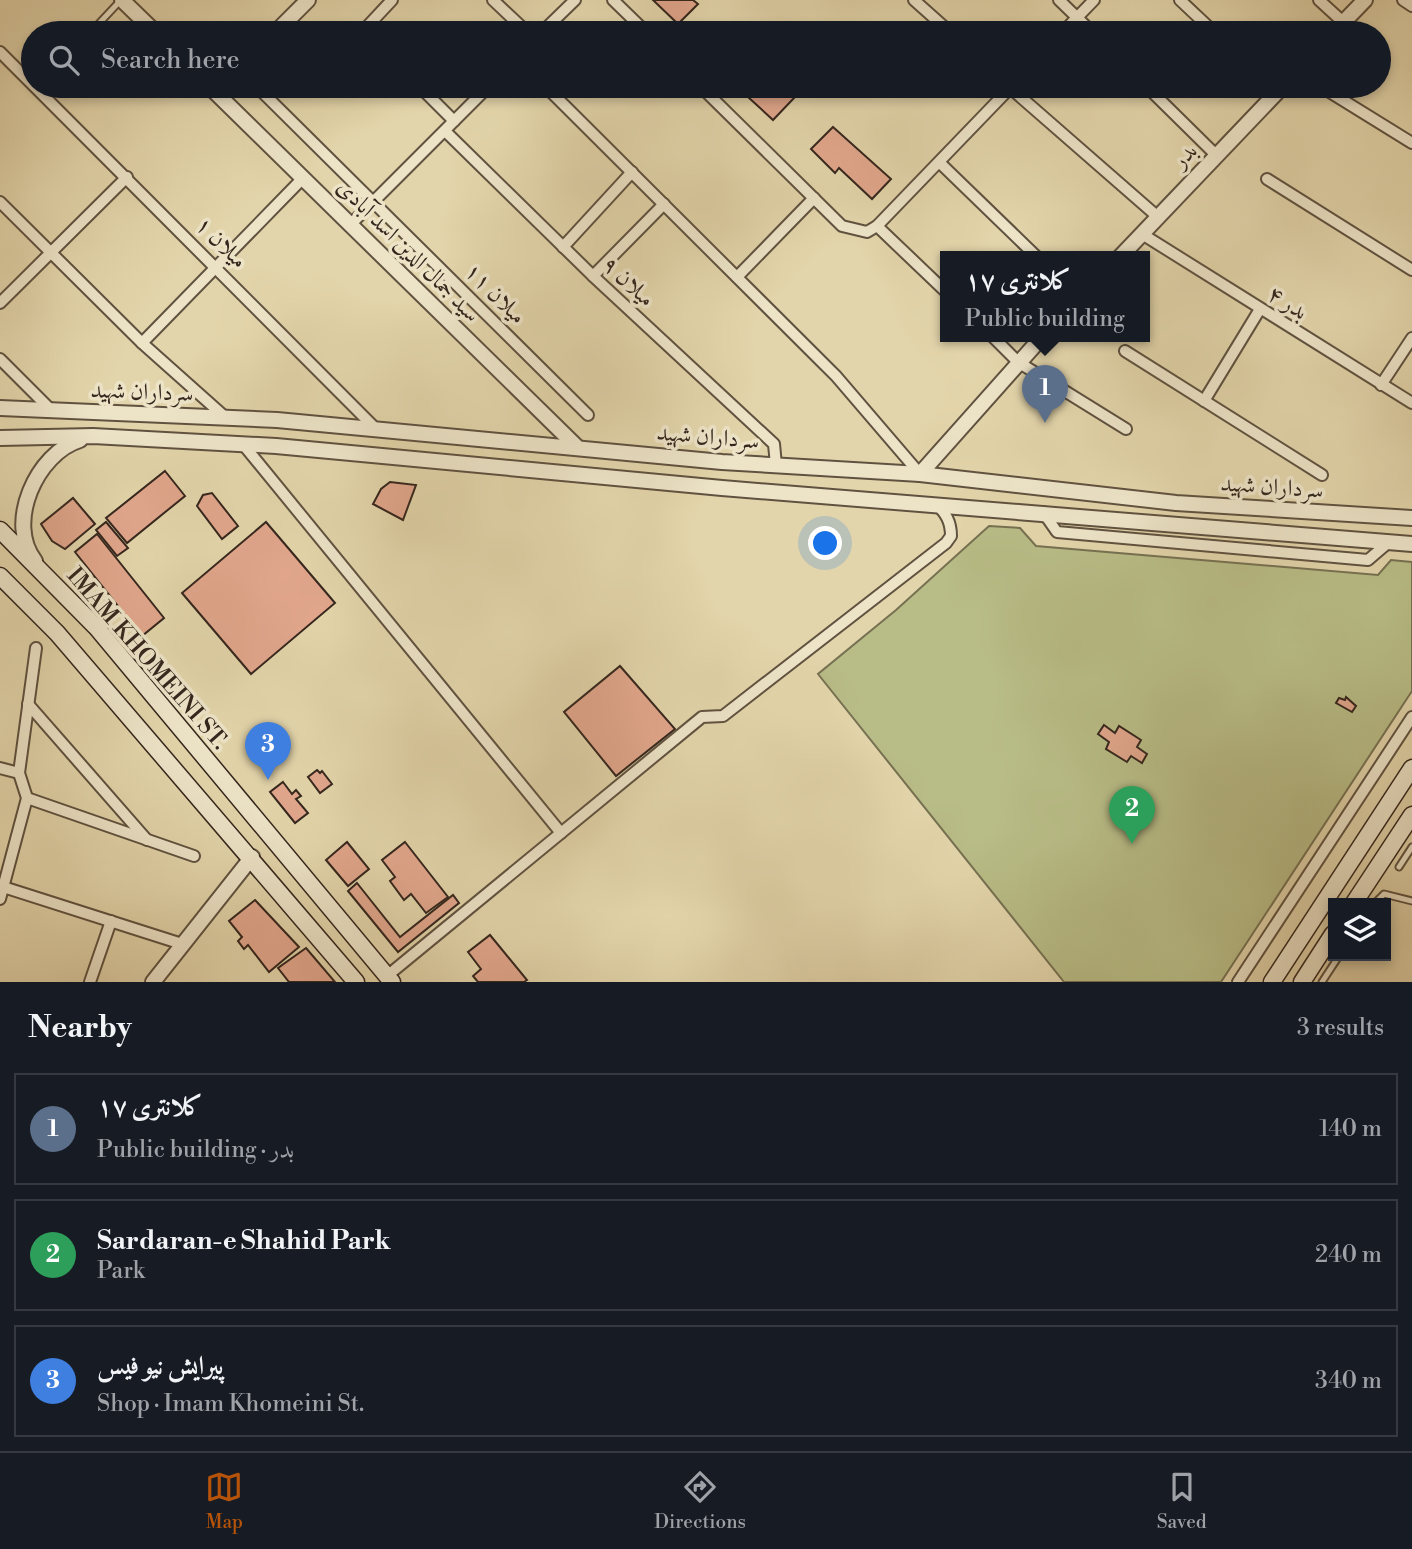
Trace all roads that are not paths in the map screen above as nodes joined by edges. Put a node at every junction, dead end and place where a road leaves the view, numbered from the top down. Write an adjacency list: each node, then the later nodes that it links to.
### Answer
1 (122, 0): 16 (lane); 17 (street)
2 (308, 0): 18 (street)
3 (392, 0): 19 (street)
4 (493, 0): 20 (street)
5 (575, 0): 21 (street)
6 (613, 0): 22 (street)
7 (914, 0): 23 (street)
8 (1059, 0): 15 (street)
9 (1094, 0): 15 (street)
10 (1180, 0): 26 (street)
11 (1319, 0): 27 (street)
12 (1364, 0): 28 (street)
13 (1403, 0): 14 (street)
14 (1412, 6)
15 (1077, 17): 24 (street); 25 (street)
16 (102, 21)
17 (144, 21)
18 (287, 21)
19 (374, 21)
20 (515, 21)
21 (553, 21)
22 (635, 21)
23 (938, 21)
24 (1073, 21)
25 (1081, 21)
26 (1202, 21)
27 (1333, 21)
28 (1344, 21)
29 (0, 52): 30 (street, میلان ۱)
30 (21, 72)
31 (48, 98): 49 (street, میلان ۱)
32 (226, 98): 50 (street, سید جمال الدین اسد آبادی)
33 (268, 98): 54 (street, میلان ۱۱)
34 (431, 98): 43 (street)
35 (477, 98): 43 (street)
36 (557, 98): 48 (street)
37 (712, 98): 52 (street)
38 (1000, 98): 47 (street)
39 (1023, 98): 56 (street)
40 (1158, 98): 46 (street)
41 (1268, 98): 46 (street, بدر)
42 (1339, 98): 45 (street)
43 (454, 121): 44 (street)
44 (444, 131): 54 (street); 60 (street, میلان ۹)
45 (1412, 143)
46 (1216, 155): 56 (street, بدر)
47 (940, 163): 58 (street); 61 (street)
48 (632, 172): 55 (street); 60 (street)
49 (127, 177): 63 (street); 64 (street, میلان ۱)
50 (303, 178): 57 (street, سید جمال الدین اسد آبادی); 64 (street)
51 (1267, 179): 65 (street)
52 (814, 198): 58 (street); 67 (street)
53 (0, 202): 63 (street)
54 (374, 202): 57 (street); 83 (street, میلان ۱۱)
55 (664, 204): 66 (street); 67 (street)
56 (1158, 216): 59 (street, بدر)
57 (351, 224): 92 (street, سید جمال الدین اسد آبادی)
58 (877, 226): 68 (street)
59 (1142, 234): 62 (street, بدر); 70 (street, بدر ۴)
60 (563, 247): 66 (street, میلان ۹)
61 (1031, 251)
62 (1126, 251)
63 (51, 252): 69 (street); 74 (street)
64 (217, 266): 74 (street); 87 (street, میلان ۱)
65 (1412, 271)
66 (593, 276): 94 (street, میلان ۹)
67 (737, 277): 95 (street)
68 (940, 286)
69 (0, 303)
70 (1260, 309): 78 (street, بدر ۴); 79 (street)
71 (1412, 338): 78 (street)
72 (998, 342): 77 (street)
73 (1037, 342): 77 (street)
74 (142, 343): 84 (street)
75 (1125, 351): 79 (street)
76 (0, 359): 82 (street)
77 (1018, 362): 86 (street); 95 (street)
78 (1381, 385): 80 (street, بدر ۴)
79 (1203, 401): 96 (street)
80 (1412, 404)
81 (0, 408): 82 (street, سرداران شهید)
82 (52, 411): 84 (street, سرداران شهید)
83 (588, 415)
84 (225, 417): 85 (street, سرداران شهید)
85 (277, 420): 87 (street, سرداران شهید); 91 (street)
86 (1126, 429)
87 (377, 430): 92 (street, سرداران شهید)
88 (93, 436): 89 (street, سرداران شهید); 90 (street, سرداران شهید); 102 (street)
89 (0, 438)
90 (242, 443): 91 (street, سرداران شهید); 112 (street)
91 (276, 446): 97 (street, سرداران شهید)
92 (576, 446): 93 (street, سرداران شهید)
93 (722, 461): 94 (street, سرداران شهید); 97 (street)
94 (776, 464): 95 (street, سرداران شهید)
95 (920, 474): 99 (street, سرداران شهید)
96 (1322, 475)
97 (722, 488): 98 (street, سرداران شهید)
98 (933, 503): 101 (street, سرداران شهید); 112 (street)
99 (1412, 518)
100 (0, 530): 102 (main road, IMAM KHOMEINI ST.)
101 (1412, 544)
102 (45, 573): 126 (main road, IMAM KHOMEINI ST.)
103 (0, 576): 116 (main road)
104 (36, 648): 105 (street)
105 (29, 704): 109 (street); 113 (street)
106 (1412, 717): 132 (street)
107 (0, 768): 109 (street)
108 (1412, 768): 133 (main road)
109 (19, 773): 110 (street)
110 (27, 798): 113 (street); 118 (street)
111 (1412, 814): 119 (main road)
112 (561, 833): 129 (street)
113 (147, 839): 115 (street)
114 (1412, 847): 117 (lane)
115 (194, 856)
116 (252, 857): 125 (street); 128 (main road)
117 (1399, 867)
118 (2, 887): 121 (street); 123 (street)
119 (1357, 898)
120 (1380, 898): 122 (lane)
121 (0, 899)
122 (1412, 901)
123 (111, 921): 125 (street); 130 (street)
124 (1328, 942): 134 (main road)
125 (182, 944): 131 (street)
126 (370, 955): 128 (main road); 129 (main road, IMAM KHOMEINI ST.)
127 (1336, 961): 135 (lane)
128 (352, 977)
129 (389, 979)
130 (90, 982)
131 (153, 982)
132 (1238, 982)
133 (1272, 982)
134 (1302, 982)
135 (1322, 982)

